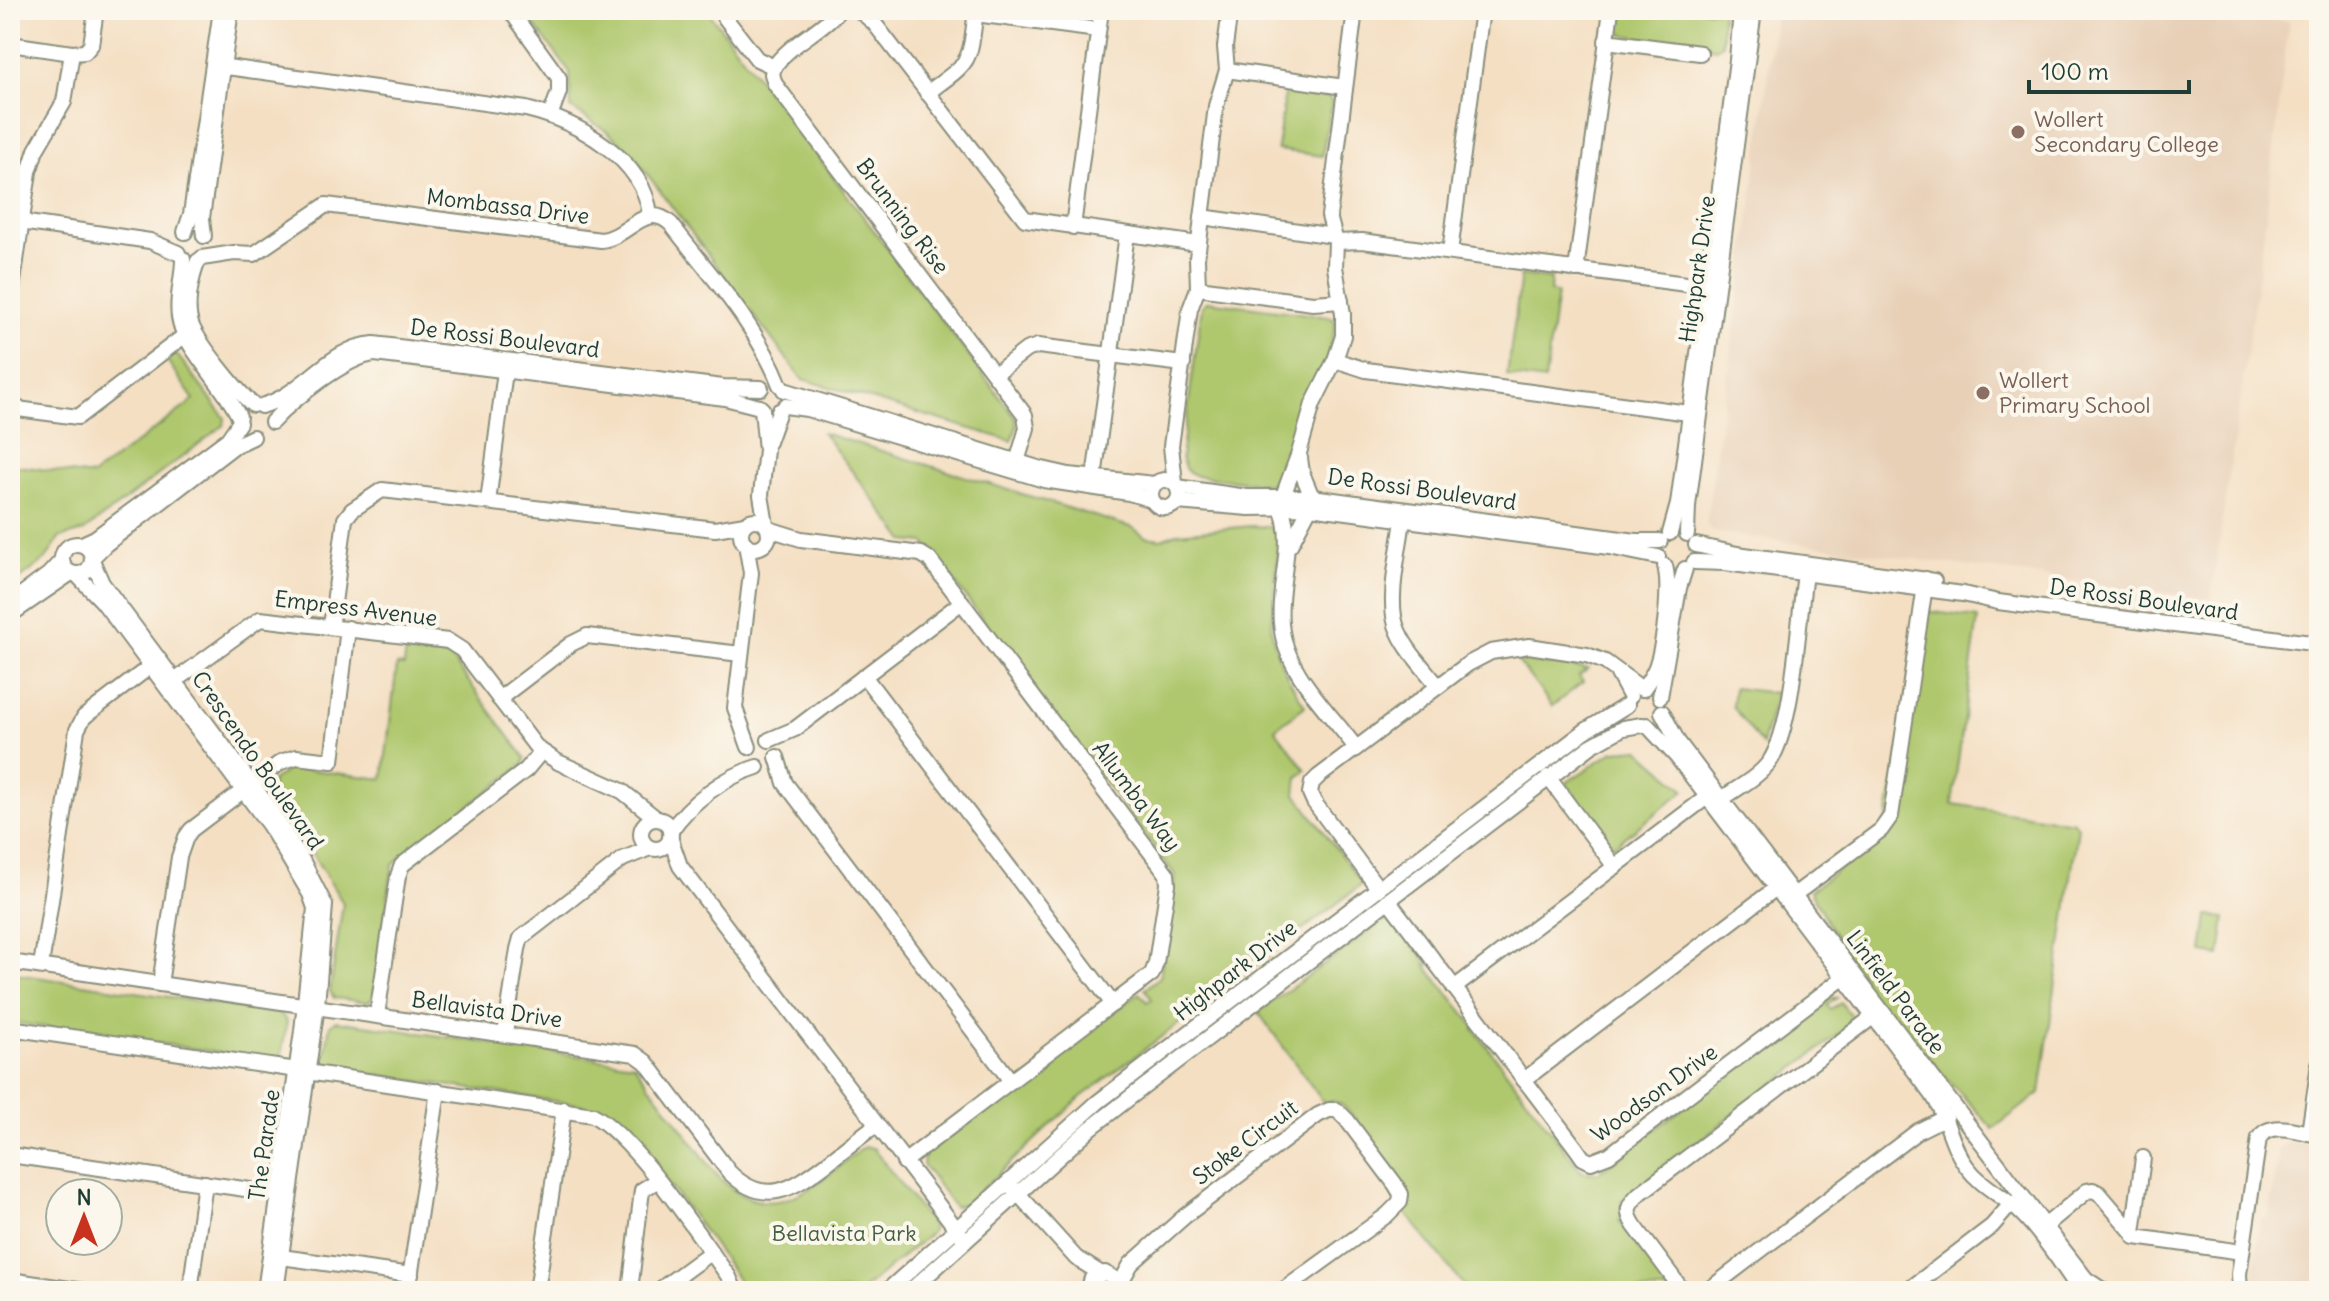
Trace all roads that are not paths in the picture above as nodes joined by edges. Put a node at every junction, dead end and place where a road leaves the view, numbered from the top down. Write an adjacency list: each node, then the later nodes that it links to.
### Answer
1 (96, 10): 19 (street)
2 (221, 10): 21 (street)
3 (231, 10): 21 (street)
4 (510, 10): 26 (street)
5 (719, 10): 22 (street, Brunning Rise)
6 (839, 10): 22 (street)
7 (859, 10): 25 (street)
8 (1101, 10): 16 (street)
9 (1230, 10): 23 (street)
10 (1355, 10): 24 (street)
11 (1482, 10): 37 (street)
12 (1611, 10): 17 (street)
13 (1741, 10): 42 (street, Highpark Drive)
14 (1754, 10): 42 (street, Highpark Drive)
15 (976, 12): 16 (street); 25 (street)
16 (1098, 30): 30 (street)
17 (1606, 41): 20 (street); 40 (street)
18 (10, 44): 19 (street)
19 (79, 52): 29 (street)
20 (1700, 53)
21 (218, 66): 26 (street); 31 (street); 33 (street)
22 (774, 67): 51 (street, Brunning Rise)
23 (1227, 70): 24 (street); 28 (street)
24 (1344, 87): 34 (street)
25 (927, 93): 30 (street)
26 (550, 116): 27 (street)
27 (650, 215): 38 (street, Mombassa Drive); 46 (street)
28 (1202, 217): 34 (street); 36 (street)
29 (21, 222): 35 (street); 44 (street)
30 (1073, 227): 32 (street)
31 (183, 233): 33 (street); 35 (street); 39 (street)
32 (1127, 234): 36 (street); 47 (street)
33 (206, 238): 38 (street); 39 (street)
34 (1335, 239): 37 (street); 43 (street)
35 (150, 241): 39 (street)
36 (1198, 244): 41 (street)
37 (1450, 252): 40 (street)
38 (234, 253): 39 (street, Mombassa Drive)
39 (190, 258): 45 (street); 54 (street)
40 (1576, 270): 42 (street)
41 (1198, 288): 43 (street); 49 (street)
42 (1712, 288): 58 (street, Highpark Drive)
43 (1341, 301): 48 (street)
44 (10, 302)
45 (184, 336): 55 (street); 59 (street)
46 (765, 353): 52 (street); 53 (street)
47 (1111, 354): 49 (street); 51 (street); 65 (street)
48 (1335, 360): 58 (street); 63 (street)
49 (1183, 364): 66 (street)
50 (505, 371): 56 (street, De Rossi Boulevard); 60 (street, De Rossi Boulevard); 68 (street)
51 (995, 374): 64 (street, Brunning Rise)
52 (762, 387): 53 (street); 54 (street, De Rossi Boulevard); 56 (street)
53 (782, 388): 57 (street); 64 (street, De Rossi Boulevard)
54 (257, 405): 59 (street); 60 (street)
55 (10, 408)
56 (761, 408): 57 (street); 62 (street)
57 (782, 408): 62 (street); 66 (street, De Rossi Boulevard)
58 (1695, 414): 75 (street, Highpark Drive); 76 (street, Highpark Drive)
59 (239, 420): 61 (street); 78 (street)
60 (272, 422): 61 (street)
61 (253, 437): 80 (street)
62 (766, 450): 67 (street)
63 (1299, 453): 69 (street); 70 (street)
64 (1017, 462): 65 (street, De Rossi Boulevard)
65 (1094, 478): 66 (street, De Rossi Boulevard)
66 (1166, 489): 69 (street, De Rossi Boulevard)
67 (761, 495): 72 (street); 74 (street)
68 (488, 502): 73 (street); 89 (street)
69 (1282, 502): 70 (street, De Rossi Boulevard); 79 (street)
70 (1311, 502): 71 (street, De Rossi Boulevard); 75 (street, De Rossi Boulevard); 79 (street)
71 (1403, 519): 81 (street, De Rossi Boulevard); 96 (street)
72 (747, 523): 73 (street); 74 (street); 77 (street)
73 (715, 529): 77 (street)
74 (766, 536): 77 (street); 84 (street); 87 (street, Allumba Way)
75 (1665, 537): 76 (street, De Rossi Boulevard); 81 (street, Highpark Drive)
76 (1692, 539): 82 (street, Highpark Drive); 86 (street, De Rossi Boulevard)
77 (744, 543): 84 (street)
78 (82, 544): 80 (street, Crescendo Boulevard); 83 (street)
79 (1287, 552): 103 (street)
80 (92, 559): 83 (street); 93 (street, Crescendo Boulevard)
81 (1662, 561): 82 (street, De Rossi Boulevard); 97 (street)
82 (1690, 565): 85 (street, De Rossi Boulevard); 99 (street)
83 (69, 569): 88 (street); 93 (street, Crescendo Boulevard)
84 (751, 573): 92 (street)
85 (1805, 574): 86 (street, De Rossi Boulevard); 111 (street)
86 (1925, 584): 91 (street, De Rossi Boulevard); 121 (street)
87 (962, 602): 94 (street); 127 (street, Allumba Way)
88 (13, 604)
89 (331, 626): 90 (street, Empress Avenue); 95 (street, Empress Avenue)
90 (348, 628): 98 (street, Empress Avenue); 110 (street)
91 (2319, 644)
92 (741, 654): 98 (street); 100 (street)
93 (155, 663): 95 (street, Crescendo Boulevard); 123 (street)
94 (864, 676): 102 (street); 127 (street)
95 (170, 684): 110 (street, Crescendo Boulevard)
96 (1438, 686): 97 (street); 103 (street)
97 (1635, 694): 99 (street); 101 (street); 120 (street, Highpark Drive)
98 (499, 699): 105 (street, Empress Avenue)
99 (1661, 704): 101 (street); 111 (street, Linfield Parade)
100 (739, 721): 102 (street); 104 (street)
101 (1644, 725): 107 (street, Highpark Drive); 111 (street, Linfield Parade)
102 (772, 747): 104 (street); 106 (street); 109 (street)
103 (1356, 748): 120 (street, Woodson Drive)
104 (748, 750): 106 (street); 108 (street)
105 (541, 752): 112 (street, Empress Avenue); 129 (street)
106 (759, 768): 108 (street); 109 (street)
107 (1548, 777): 118 (street); 120 (street, Highpark Drive)
108 (730, 778): 113 (street)
109 (785, 783): 136 (street)
110 (247, 787): 125 (street); 128 (street, Crescendo Boulevard)
111 (1714, 798): 118 (street); 119 (street, Linfield Parade); 121 (street, Linfield Parade)
112 (630, 799): 113 (street, Empress Avenue); 114 (street)
113 (665, 827): 114 (street); 115 (street); 117 (street)
114 (642, 831): 115 (street); 116 (street)
115 (653, 848): 116 (street); 117 (street)
116 (623, 859): 132 (street)
117 (680, 866): 140 (street)
118 (1615, 867): 126 (street)
119 (1776, 888): 124 (street, Linfield Parade); 135 (street)
120 (1383, 894): 126 (street, Woodson Drive); 147 (street, Highpark Drive)
121 (1794, 895): 124 (street, Linfield Parade)
122 (10, 962): 123 (street, Bellavista Drive)
123 (41, 966): 125 (street, Bellavista Drive)
124 (1848, 974): 130 (street, Linfield Parade); 135 (street, Woodson Drive); 150 (street, Linfield Parade)
125 (160, 984): 128 (street, Bellavista Drive)
126 (1454, 988): 135 (street, Woodson Drive)
127 (1113, 1004): 136 (street, Allumba Way)
128 (310, 1006): 129 (street, Bellavista Drive); 134 (street, The Parade)
129 (377, 1015): 132 (street, Bellavista Drive)
130 (1874, 1016): 139 (street, Linfield Parade); 176 (street)
131 (10, 1028): 134 (street)
132 (505, 1034): 140 (street, Bellavista Drive)
133 (2319, 1064): 141 (street)
134 (302, 1071): 137 (street); 148 (street, The Parade); 155 (street, The Parade)
135 (1524, 1080)
136 (1011, 1081): 144 (street, Allumba Way)
137 (438, 1091): 138 (street); 160 (street)
138 (564, 1109): 145 (street); 169 (street)
139 (1946, 1117): 149 (street, Linfield Parade); 177 (street)
140 (876, 1125): 144 (street)
141 (2314, 1134): 154 (street)
142 (10, 1155): 146 (street)
143 (2143, 1158): 151 (street)
144 (904, 1162): 152 (street)
145 (657, 1181): 153 (street); 170 (street)
146 (205, 1183): 148 (street); 165 (street)
147 (1012, 1188): 152 (street, Highpark Drive); 156 (street)
148 (279, 1194): 166 (street, The Parade)
149 (2011, 1204): 178 (street); 179 (street, Linfield Parade)
150 (2045, 1226): 151 (street); 180 (street, Linfield Parade)
151 (2133, 1233): 154 (street)
152 (961, 1235): 173 (street, Highpark Drive); 174 (street, Highpark Drive)
153 (711, 1252): 171 (street); 172 (street)
154 (2242, 1252): 159 (street)
155 (281, 1257): 160 (street); 167 (street, The Parade)
156 (1076, 1258): 158 (street); 162 (street)
157 (1131, 1264): 158 (street, Stoke Circuit); 163 (street, Stoke Circuit); 175 (street, Stoke Circuit)
158 (1102, 1273): 162 (street); 163 (street)
159 (2239, 1274): 181 (street); 182 (street)
160 (411, 1275): 168 (street)
161 (10, 1280): 164 (street)
162 (1088, 1289)
163 (1118, 1289)
164 (83, 1291)
165 (190, 1291)
166 (265, 1291)
167 (276, 1291)
168 (408, 1291)
169 (537, 1291)
170 (630, 1291)
171 (658, 1291)
172 (735, 1291)
173 (887, 1291)
174 (910, 1291)
175 (1282, 1291)
176 (1683, 1291)
177 (1707, 1291)
178 (1907, 1291)
179 (2080, 1291)
180 (2104, 1291)
181 (2232, 1291)
182 (2240, 1291)

